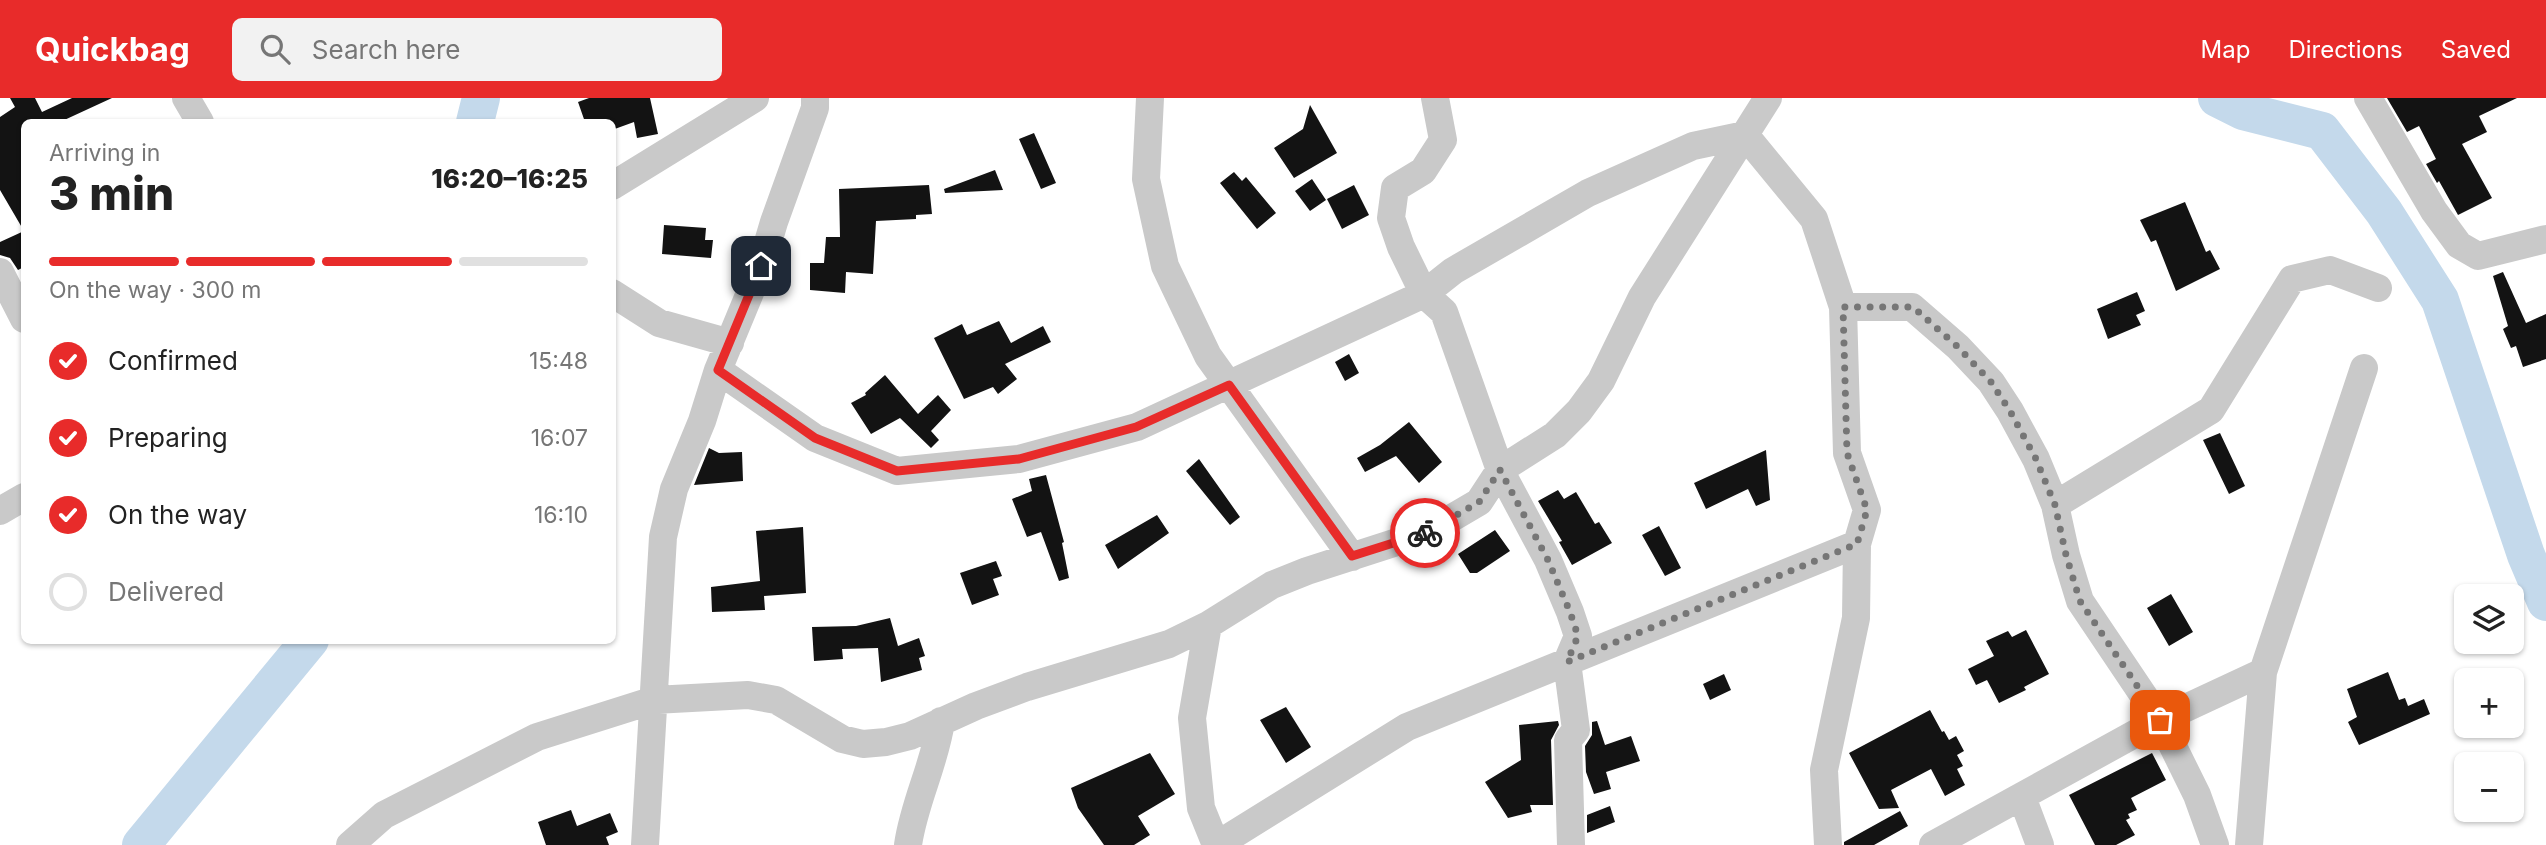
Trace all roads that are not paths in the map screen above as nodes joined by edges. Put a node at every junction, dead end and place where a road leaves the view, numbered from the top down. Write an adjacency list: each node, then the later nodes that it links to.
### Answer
1 (186, 98): 8 (street)
2 (755, 98): 10 (street)
3 (815, 98): 18 (street)
4 (1150, 98): 21 (street)
5 (1435, 98): 14 (street)
6 (1768, 98): 9 (street)
7 (2368, 98): 11 (street)
8 (198, 119)
9 (1745, 135): 14 (street); 16 (street); 22 (street)
10 (616, 184)
11 (2546, 239)
12 (0, 272): 17 (street)
13 (2378, 288): 24 (street)
14 (1424, 294): 21 (street); 22 (street)
15 (616, 296): 18 (street)
16 (1843, 307): 24 (street); 26 (street)
17 (21, 313)
18 (730, 343): 20 (street)
19 (2364, 368): 30 (street)
20 (718, 370): 21 (street); 31 (street)
21 (1229, 385): 27 (street)
22 (1500, 470): 27 (street); 29 (street)
23 (21, 499): 25 (street)
24 (2055, 505): 32 (street)
25 (0, 512)
26 (1857, 544): 29 (street); 41 (street)
27 (1352, 556): 28 (street)
28 (1208, 625): 33 (street); 39 (street)
29 (1567, 662): 39 (street); 40 (street)
30 (2263, 672): 32 (street); 35 (street)
31 (654, 700): 33 (street); 36 (street); 37 (street)
32 (2160, 720): 34 (street); 44 (street)
33 (941, 721): 38 (street)
34 (2022, 797): 42 (street); 43 (street)
35 (2252, 841)
36 (350, 845)
37 (645, 845)
38 (908, 845)
39 (1217, 845)
40 (1571, 845)
41 (1828, 845)
42 (1933, 845)
43 (2040, 845)
44 (2215, 845)

